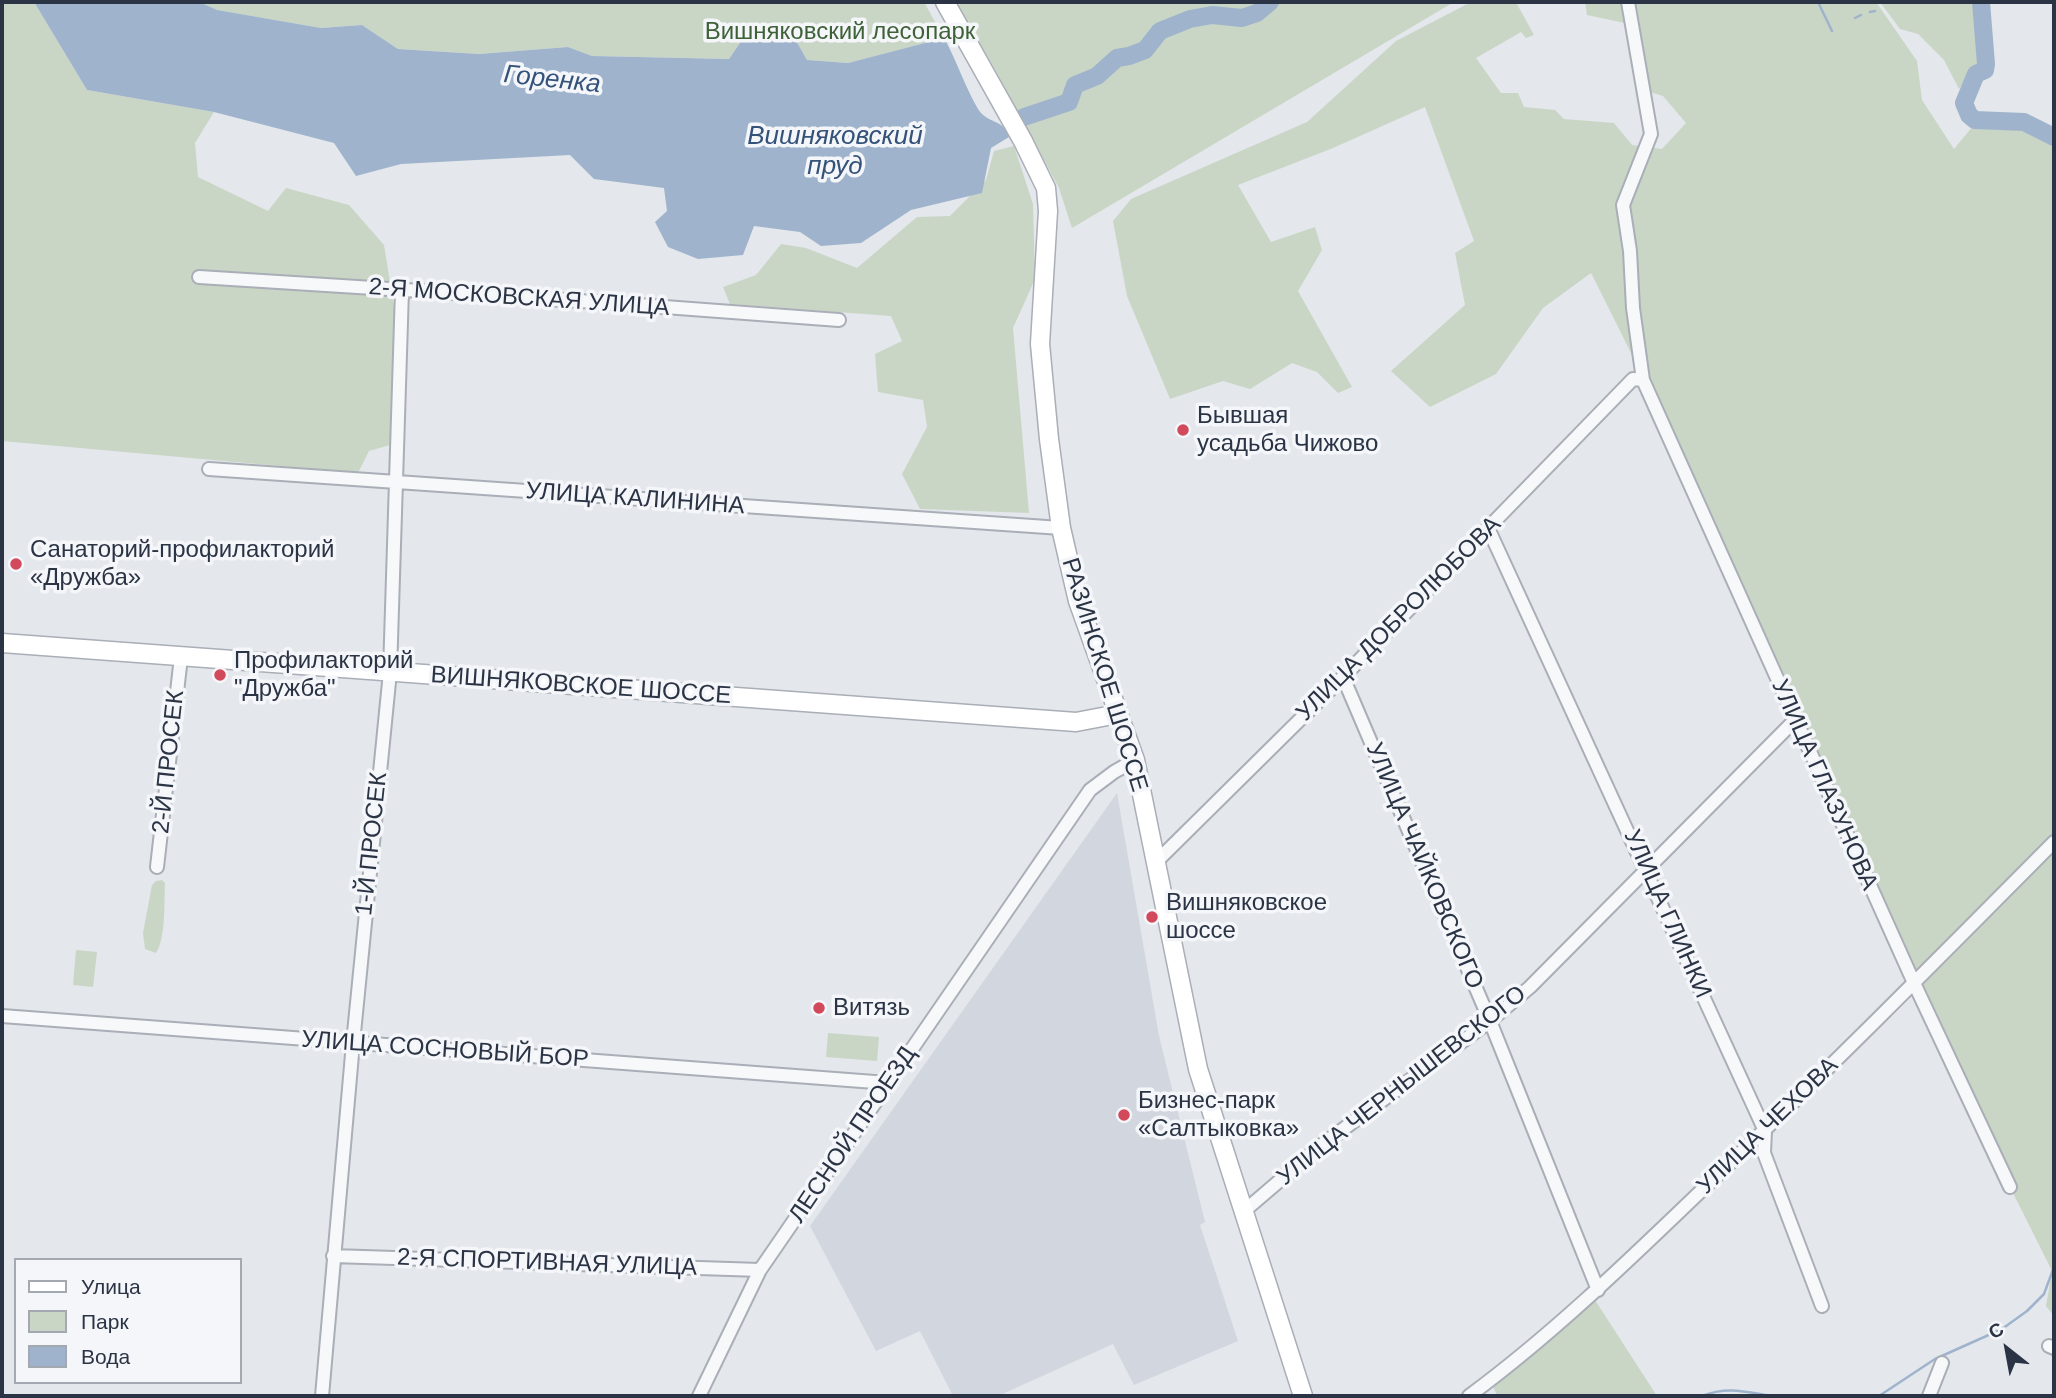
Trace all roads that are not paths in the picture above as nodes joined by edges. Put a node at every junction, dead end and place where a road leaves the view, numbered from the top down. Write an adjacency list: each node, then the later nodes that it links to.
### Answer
1 (944, 2): 9 (main road, РАЗИНСКОЕ ШОССЕ)
2 (1628, 2): 6 (street, УЛИЦА ГЛАЗУНОВА)
3 (200, 277): 4 (street, 2-Я МОСКОВСКАЯ УЛИЦА)
4 (402, 290): 5 (street, 2-Я МОСКОВСКАЯ УЛИЦА); 8 (street, 1-Й ПРОСЕК)
5 (839, 320)
6 (1643, 380): 10 (street, УЛИЦА ДОБРОЛЮБОВА); 16 (street, УЛИЦА ГЛАЗУНОВА)
7 (209, 469): 8 (street, УЛИЦА КАЛИНИНА)
8 (394, 482): 9 (street, УЛИЦА КАЛИНИНА); 13 (street, 1-Й ПРОСЕК)
9 (1061, 528): 15 (main road, РАЗИНСКОЕ ШОССЕ)
10 (1489, 528): 14 (street, УЛИЦА ДОБРОЛЮБОВА); 21 (street, УЛИЦА ГЛИНКИ)
11 (2, 643): 12 (main road, ВИШНЯКОВСКОЕ ШОССЕ)
12 (181, 657): 13 (main road, ВИШНЯКОВСКОЕ ШОССЕ); 20 (street, 2-Й ПРОСЕК)
13 (390, 671): 15 (main road, ВИШНЯКОВСКОЕ ШОССЕ); 25 (street, 1-Й ПРОСЕК)
14 (1343, 677): 19 (street, УЛИЦА ДОБРОЛЮБОВА); 24 (street, УЛИЦА ЧАЙКОВСКОГО)
15 (1118, 714): 17 (main road, РАЗИНСКОЕ ШОССЕ)
16 (1795, 720): 21 (street, УЛИЦА ЧЕРНЫШЕВСКОГО); 22 (street, УЛИЦА ГЛАЗУНОВА)
17 (1135, 760): 19 (main road, РАЗИНСКОЕ ШОССЕ); 26 (street, ЛЕСНОЙ ПРОЕЗД)
18 (2054, 842): 22 (street, УЛИЦА ЧЕХОВА)
19 (1155, 863): 29 (main road, РАЗИНСКОЕ ШОССЕ)
20 (157, 867)
21 (1647, 869): 24 (street, УЛИЦА ЧЕРНЫШЕВСКОГО); 27 (street, УЛИЦА ГЛИНКИ)
22 (1914, 983): 27 (street, УЛИЦА ЧЕХОВА); 28 (street, УЛИЦА ГЛАЗУНОВА)
23 (2, 1016): 25 (street, УЛИЦА СОСНОВЫЙ БОР)
24 (1490, 1021): 29 (street, УЛИЦА ЧЕРНЫШЕВСКОГО); 32 (street, УЛИЦА ЧАЙКОВСКОГО)
25 (353, 1043): 26 (street, УЛИЦА СОСНОВЫЙ БОР); 30 (street, 1-Й ПРОСЕК)
26 (888, 1083): 31 (street, ЛЕСНОЙ ПРОЕЗД)
27 (1765, 1130): 32 (street, УЛИЦА ЧЕХОВА); 33 (street, УЛИЦА ГЛИНКИ)
28 (2010, 1187)
29 (1243, 1212): 37 (main road, РАЗИНСКОЕ ШОССЕ)
30 (333, 1256): 31 (street, 2-Я СПОРТИВНАЯ УЛИЦА); 35 (street, 1-Й ПРОСЕК)
31 (760, 1270): 36 (street, ЛЕСНОЙ ПРОЕЗД)
32 (1598, 1290): 38 (street, УЛИЦА ЧЕХОВА)
33 (1822, 1306)
34 (1942, 1363): 39 (street)
35 (323, 1396)
36 (699, 1396)
37 (1303, 1396)
38 (1469, 1396)
39 (1929, 1396)

